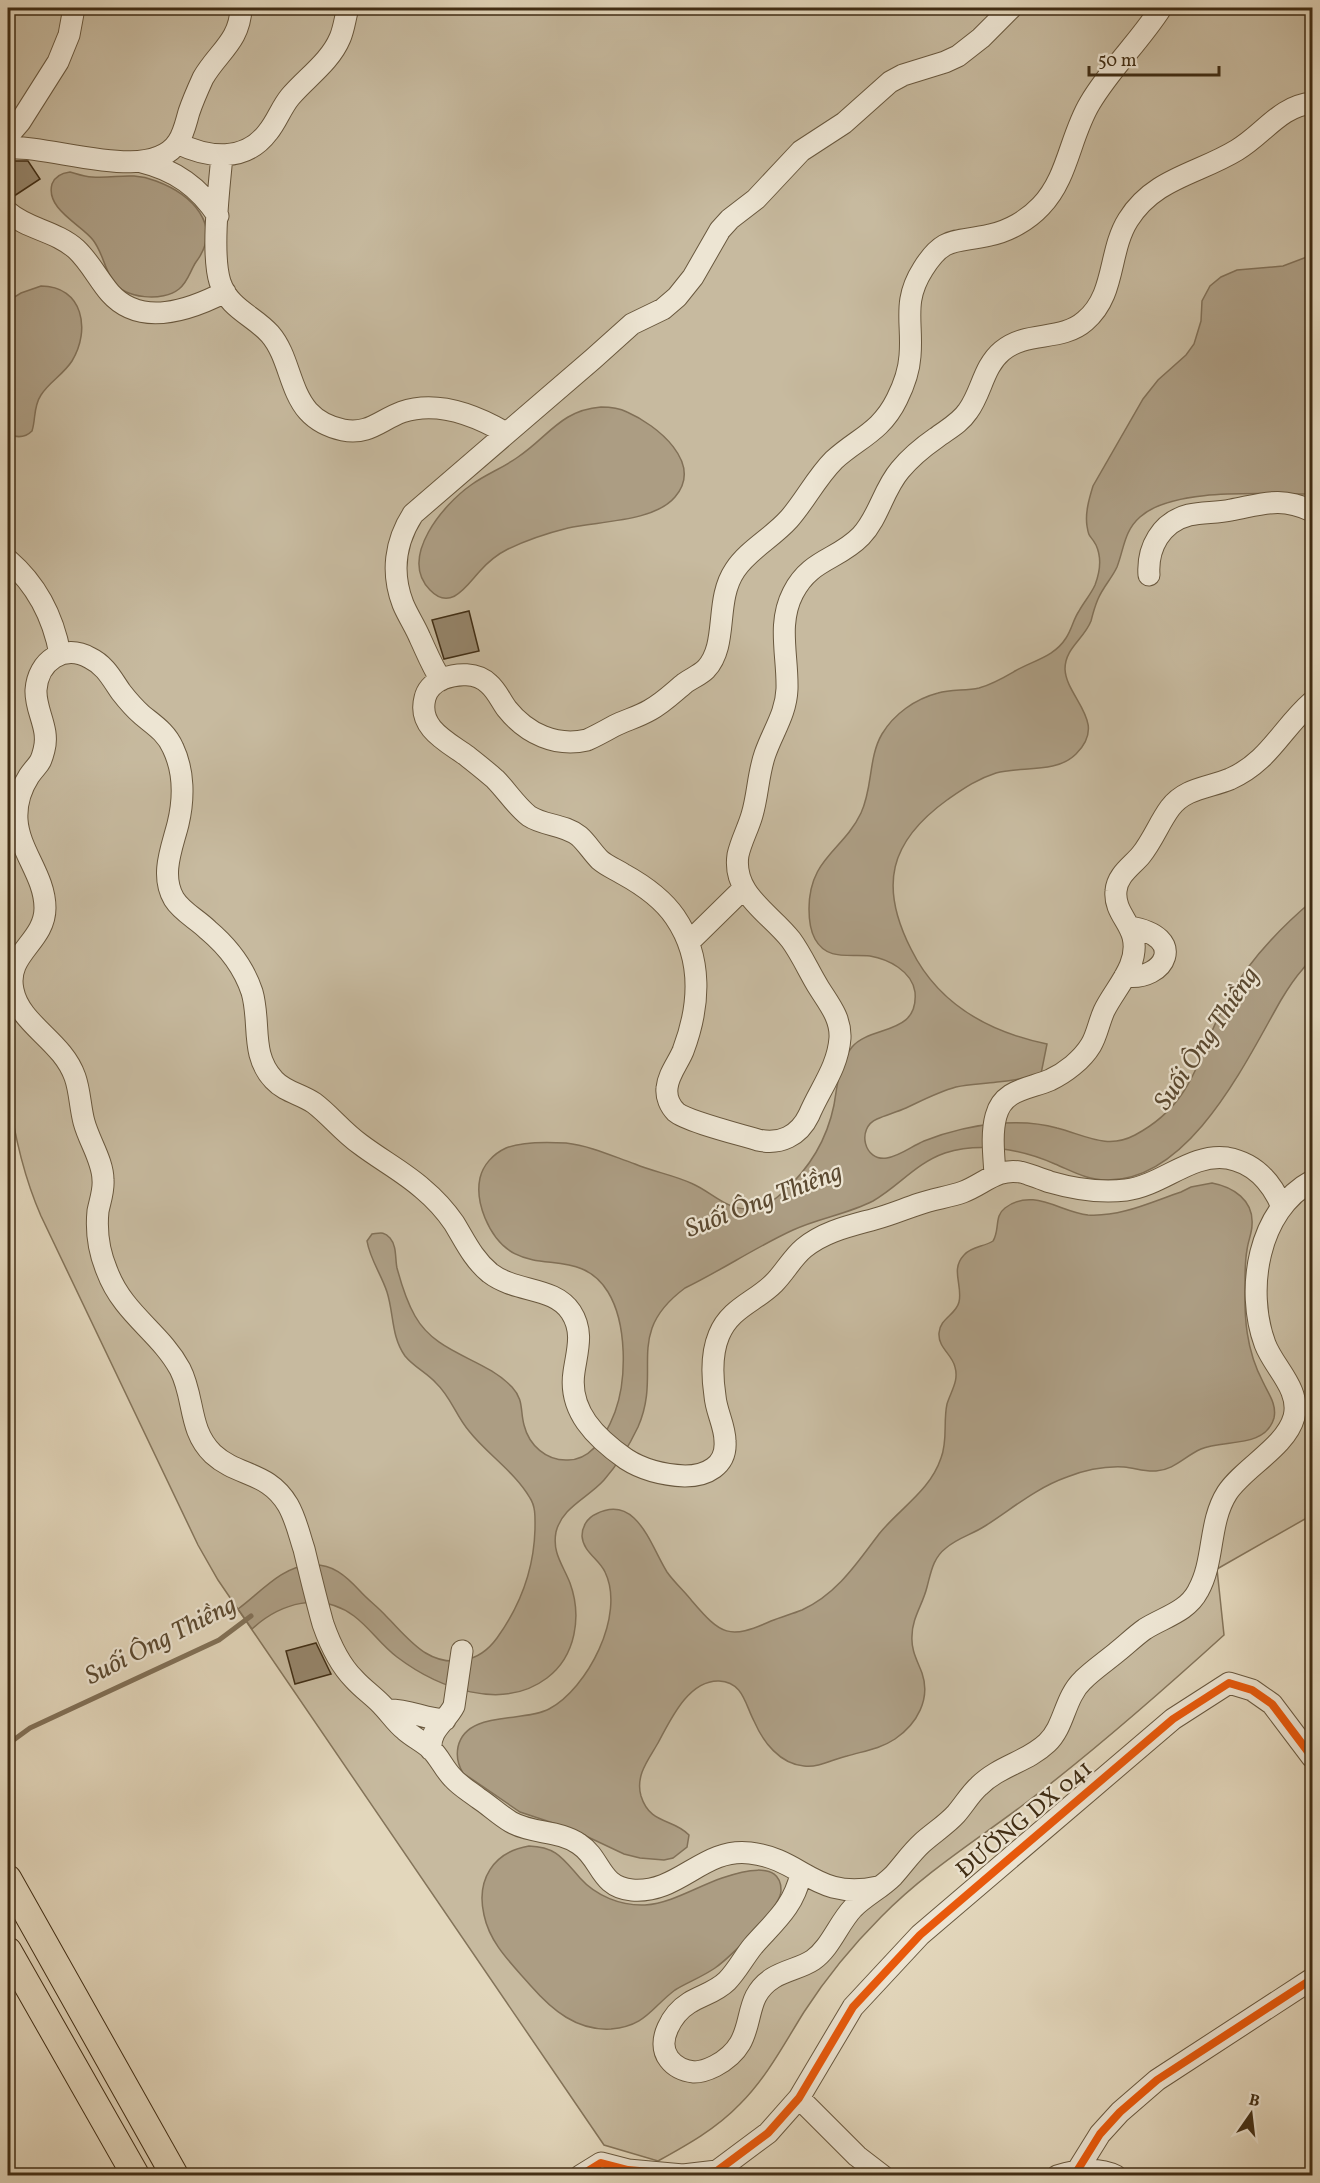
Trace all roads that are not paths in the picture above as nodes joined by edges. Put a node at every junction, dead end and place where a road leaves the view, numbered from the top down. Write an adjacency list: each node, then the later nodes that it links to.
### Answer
1 (74, 8): 7 (street)
2 (241, 8): 8 (street)
3 (348, 8): 10 (street)
4 (1011, 8): 15 (street)
5 (1161, 8): 20 (street)
6 (1312, 103): 22 (street)
7 (8, 136)
8 (177, 143): 10 (street); 11 (street)
9 (8, 148): 11 (street)
10 (222, 156): 13 (street)
11 (142, 162): 13 (street)
12 (8, 212): 14 (street)
13 (218, 216): 14 (street)
14 (225, 292): 15 (street)
15 (506, 433): 20 (street)
16 (1312, 512): 18 (street)
17 (8, 561): 19 (street)
18 (1149, 575)
19 (60, 654): 26 (street); 30 (street)
20 (441, 680): 24 (street)
21 (1312, 702): 23 (street)
22 (744, 888): 24 (street); 24 (street)
23 (1129, 927): 25 (street); 25 (street)
24 (689, 942)
25 (1125, 976): 26 (street)
26 (995, 1175): 28 (street)
27 (1312, 1180): 28 (street)
28 (1282, 1207): 36 (street)
29 (462, 1651): 31 (street)
30 (387, 1710): 31 (street); 32 (street)
31 (445, 1720): 32 (street)
32 (432, 1750): 34 (street)
33 (1312, 1757): 39 (street, ĐƯỜNG DX 041)
34 (801, 1874): 36 (street); 36 (street)
35 (8, 1879): 42 (main road)
36 (878, 1887)
37 (8, 1951): 41 (main road)
38 (1312, 1979): 40 (street)
39 (799, 2098): 43 (street); 44 (street)
40 (1067, 2173): 45 (street)
41 (136, 2175)
42 (175, 2175)
43 (580, 2175)
44 (883, 2175)
45 (1116, 2175)

